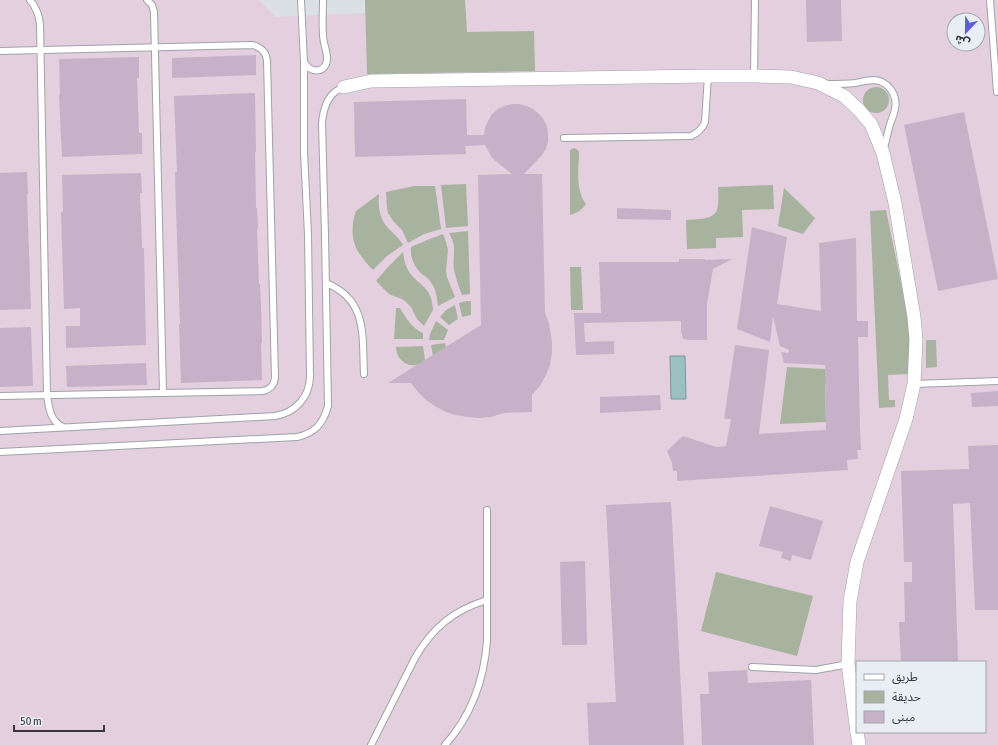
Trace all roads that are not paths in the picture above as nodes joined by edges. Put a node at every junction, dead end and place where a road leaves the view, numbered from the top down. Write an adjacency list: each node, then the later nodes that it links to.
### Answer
1 (30, 0): 8 (lane)
2 (147, 0): 7 (lane)
3 (301, 0): 10 (lane)
4 (323, 0): 10 (lane)
5 (755, 0): 12 (lane)
6 (990, 0): 15 (lane)
7 (155, 48): 8 (lane); 22 (lane); 22 (lane)
8 (40, 50): 9 (lane); 23 (lane)
9 (0, 51)
10 (304, 62): 25 (lane)
11 (708, 76): 12 (street); 14 (street); 16 (lane)
12 (754, 76): 13 (street)
13 (818, 83): 17 (street); 17 (lane)
14 (344, 87): 18 (lane)
15 (997, 92)
16 (564, 138)
17 (883, 153): 21 (street)
18 (326, 283): 19 (lane); 27 (lane)
19 (364, 374)
20 (998, 381): 21 (lane)
21 (914, 384): 30 (street)
22 (162, 393): 23 (lane)
23 (47, 395): 24 (lane); 25 (lane)
24 (0, 396)
25 (63, 427): 26 (lane)
26 (0, 431)
27 (0, 452)
28 (487, 510): 29 (lane)
29 (487, 600): 34 (lane); 35 (lane)
30 (848, 664): 31 (lane); 32 (street)
31 (752, 667)
32 (856, 724)
33 (857, 733): 36 (street)
34 (371, 745)
35 (445, 745)
36 (859, 745)

